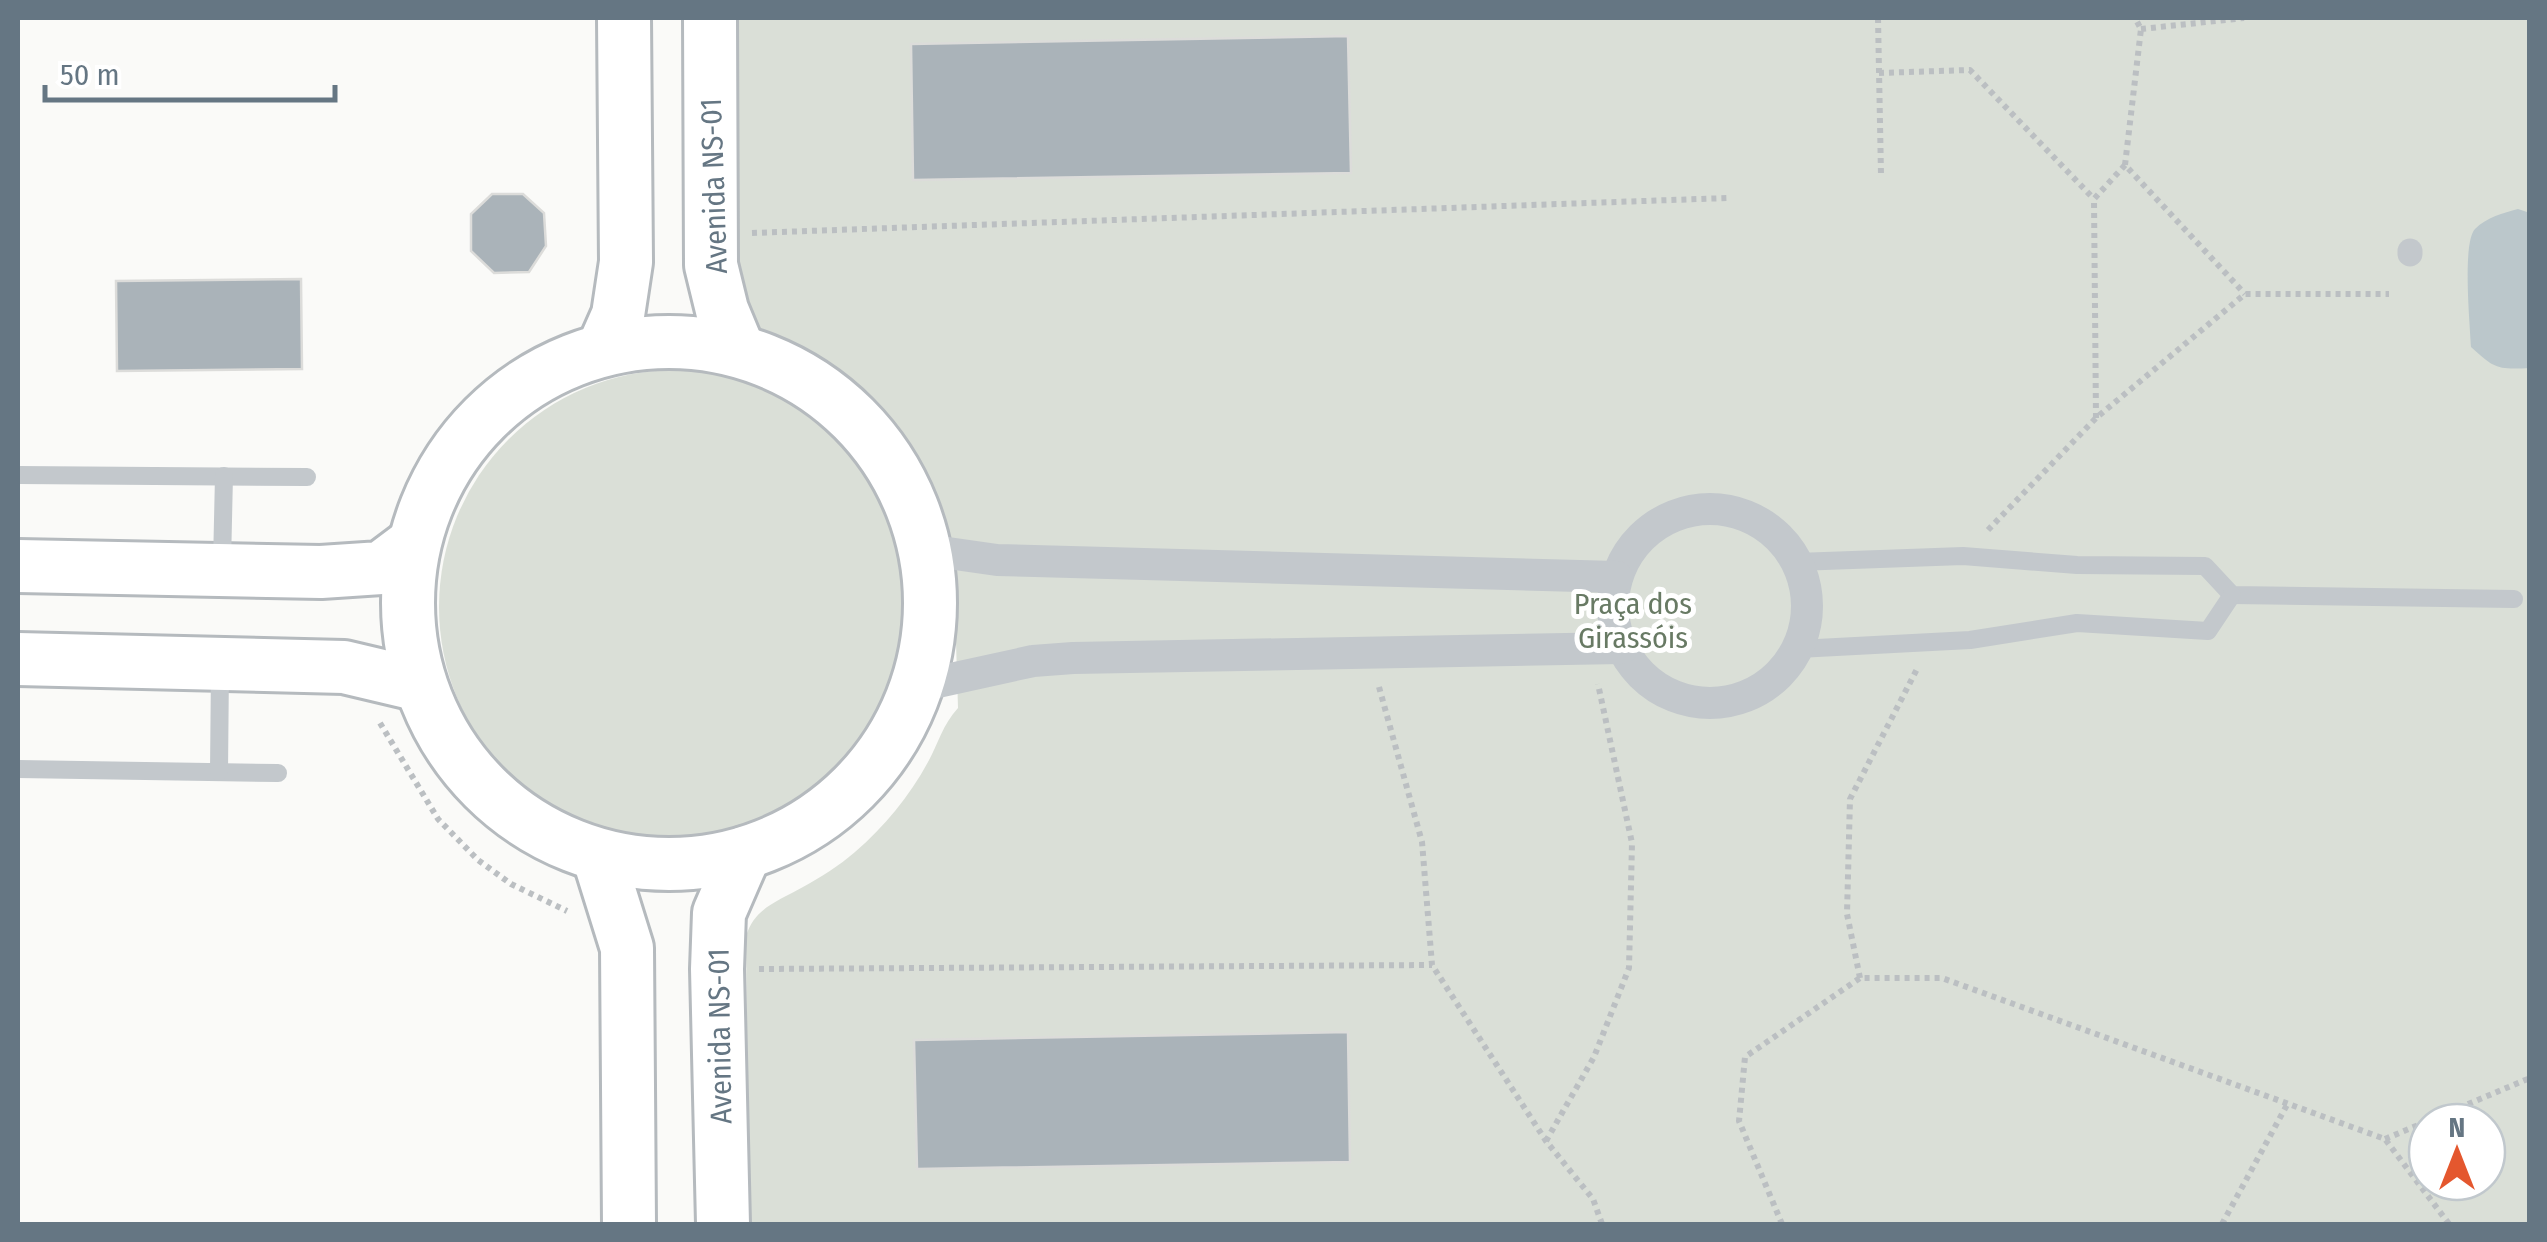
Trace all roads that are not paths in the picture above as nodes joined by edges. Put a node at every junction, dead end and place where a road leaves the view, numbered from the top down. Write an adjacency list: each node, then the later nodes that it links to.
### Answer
1 (624, 18): 3 (main road)
2 (710, 18): 4 (main road, Avenida NS-01)
3 (603, 349): 4 (main road); 8 (main road)
4 (739, 351): 9 (main road)
5 (18, 475): 6 (lane)
6 (224, 476): 7 (lane); 12 (lane)
7 (307, 477)
8 (413, 544): 12 (main road); 20 (main road)
9 (927, 550): 13 (street); 21 (main road)
10 (1797, 562): 13 (street); 14 (lane); 17 (street)
11 (18, 566): 12 (main road)
12 (222, 570)
13 (1616, 577): 16 (street)
14 (2232, 596): 15 (lane); 17 (lane)
15 (2514, 599)
16 (1606, 648): 17 (street); 21 (street)
17 (1798, 648)
18 (18, 659): 19 (main road)
19 (220, 662): 20 (main road); 23 (lane)
20 (420, 685): 26 (main road)
21 (919, 686): 25 (main road)
22 (18, 769): 23 (lane)
23 (219, 772): 24 (lane)
24 (278, 773)
25 (744, 853): 26 (main road); 28 (main road, Avenida NS-01)
26 (598, 854): 27 (main road)
27 (629, 1224)
28 (723, 1224)

